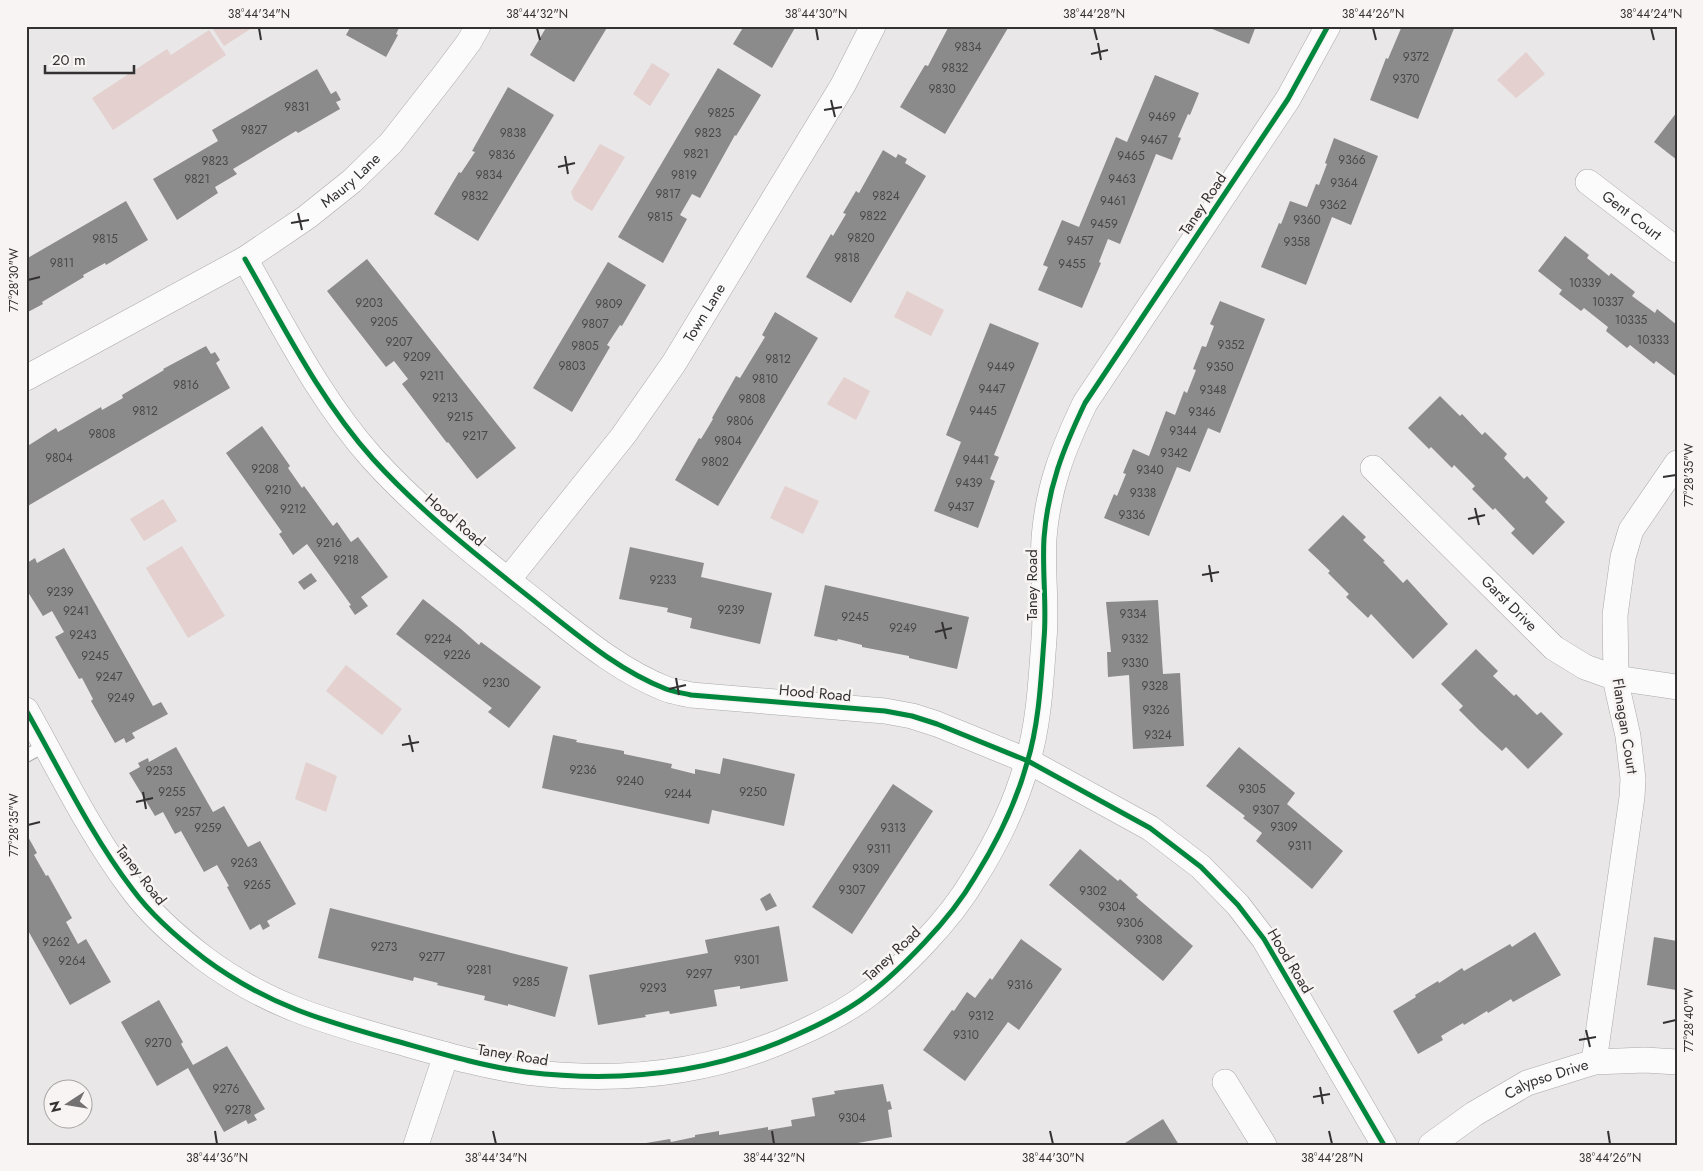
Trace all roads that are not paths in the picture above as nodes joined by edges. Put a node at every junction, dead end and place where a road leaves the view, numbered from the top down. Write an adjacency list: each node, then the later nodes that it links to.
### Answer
1 (478, 26): 6 (street, Maury Lane)
2 (873, 26): 10 (street, Town Lane)
3 (1328, 26): 15 (street, Taney Road)
4 (1588, 182): 5 (street, Gent Court)
5 (1677, 250)
6 (245, 259): 7 (street, Maury Lane); 10 (street, Hood Road)
7 (26, 378)
8 (1677, 463): 11 (street, Flanagan Court)
9 (1373, 468): 11 (street, Garst Drive)
10 (508, 580): 15 (street, Hood Road)
11 (1616, 678): 12 (street, Garst Drive); 17 (street, Flanagan Court)
12 (1677, 687)
13 (26, 710): 14 (street, Taney Road)
14 (36, 751): 16 (street, Taney Road)
15 (1028, 761): 16 (street, Taney Road); 22 (street, Hood Road)
16 (446, 1055): 20 (street)
17 (1594, 1062): 18 (street, Calypso Drive); 23 (street, Calypso Drive)
18 (1677, 1062)
19 (1225, 1082): 21 (street)
20 (416, 1145)
21 (1264, 1145)
22 (1384, 1145)
23 (1431, 1145)

